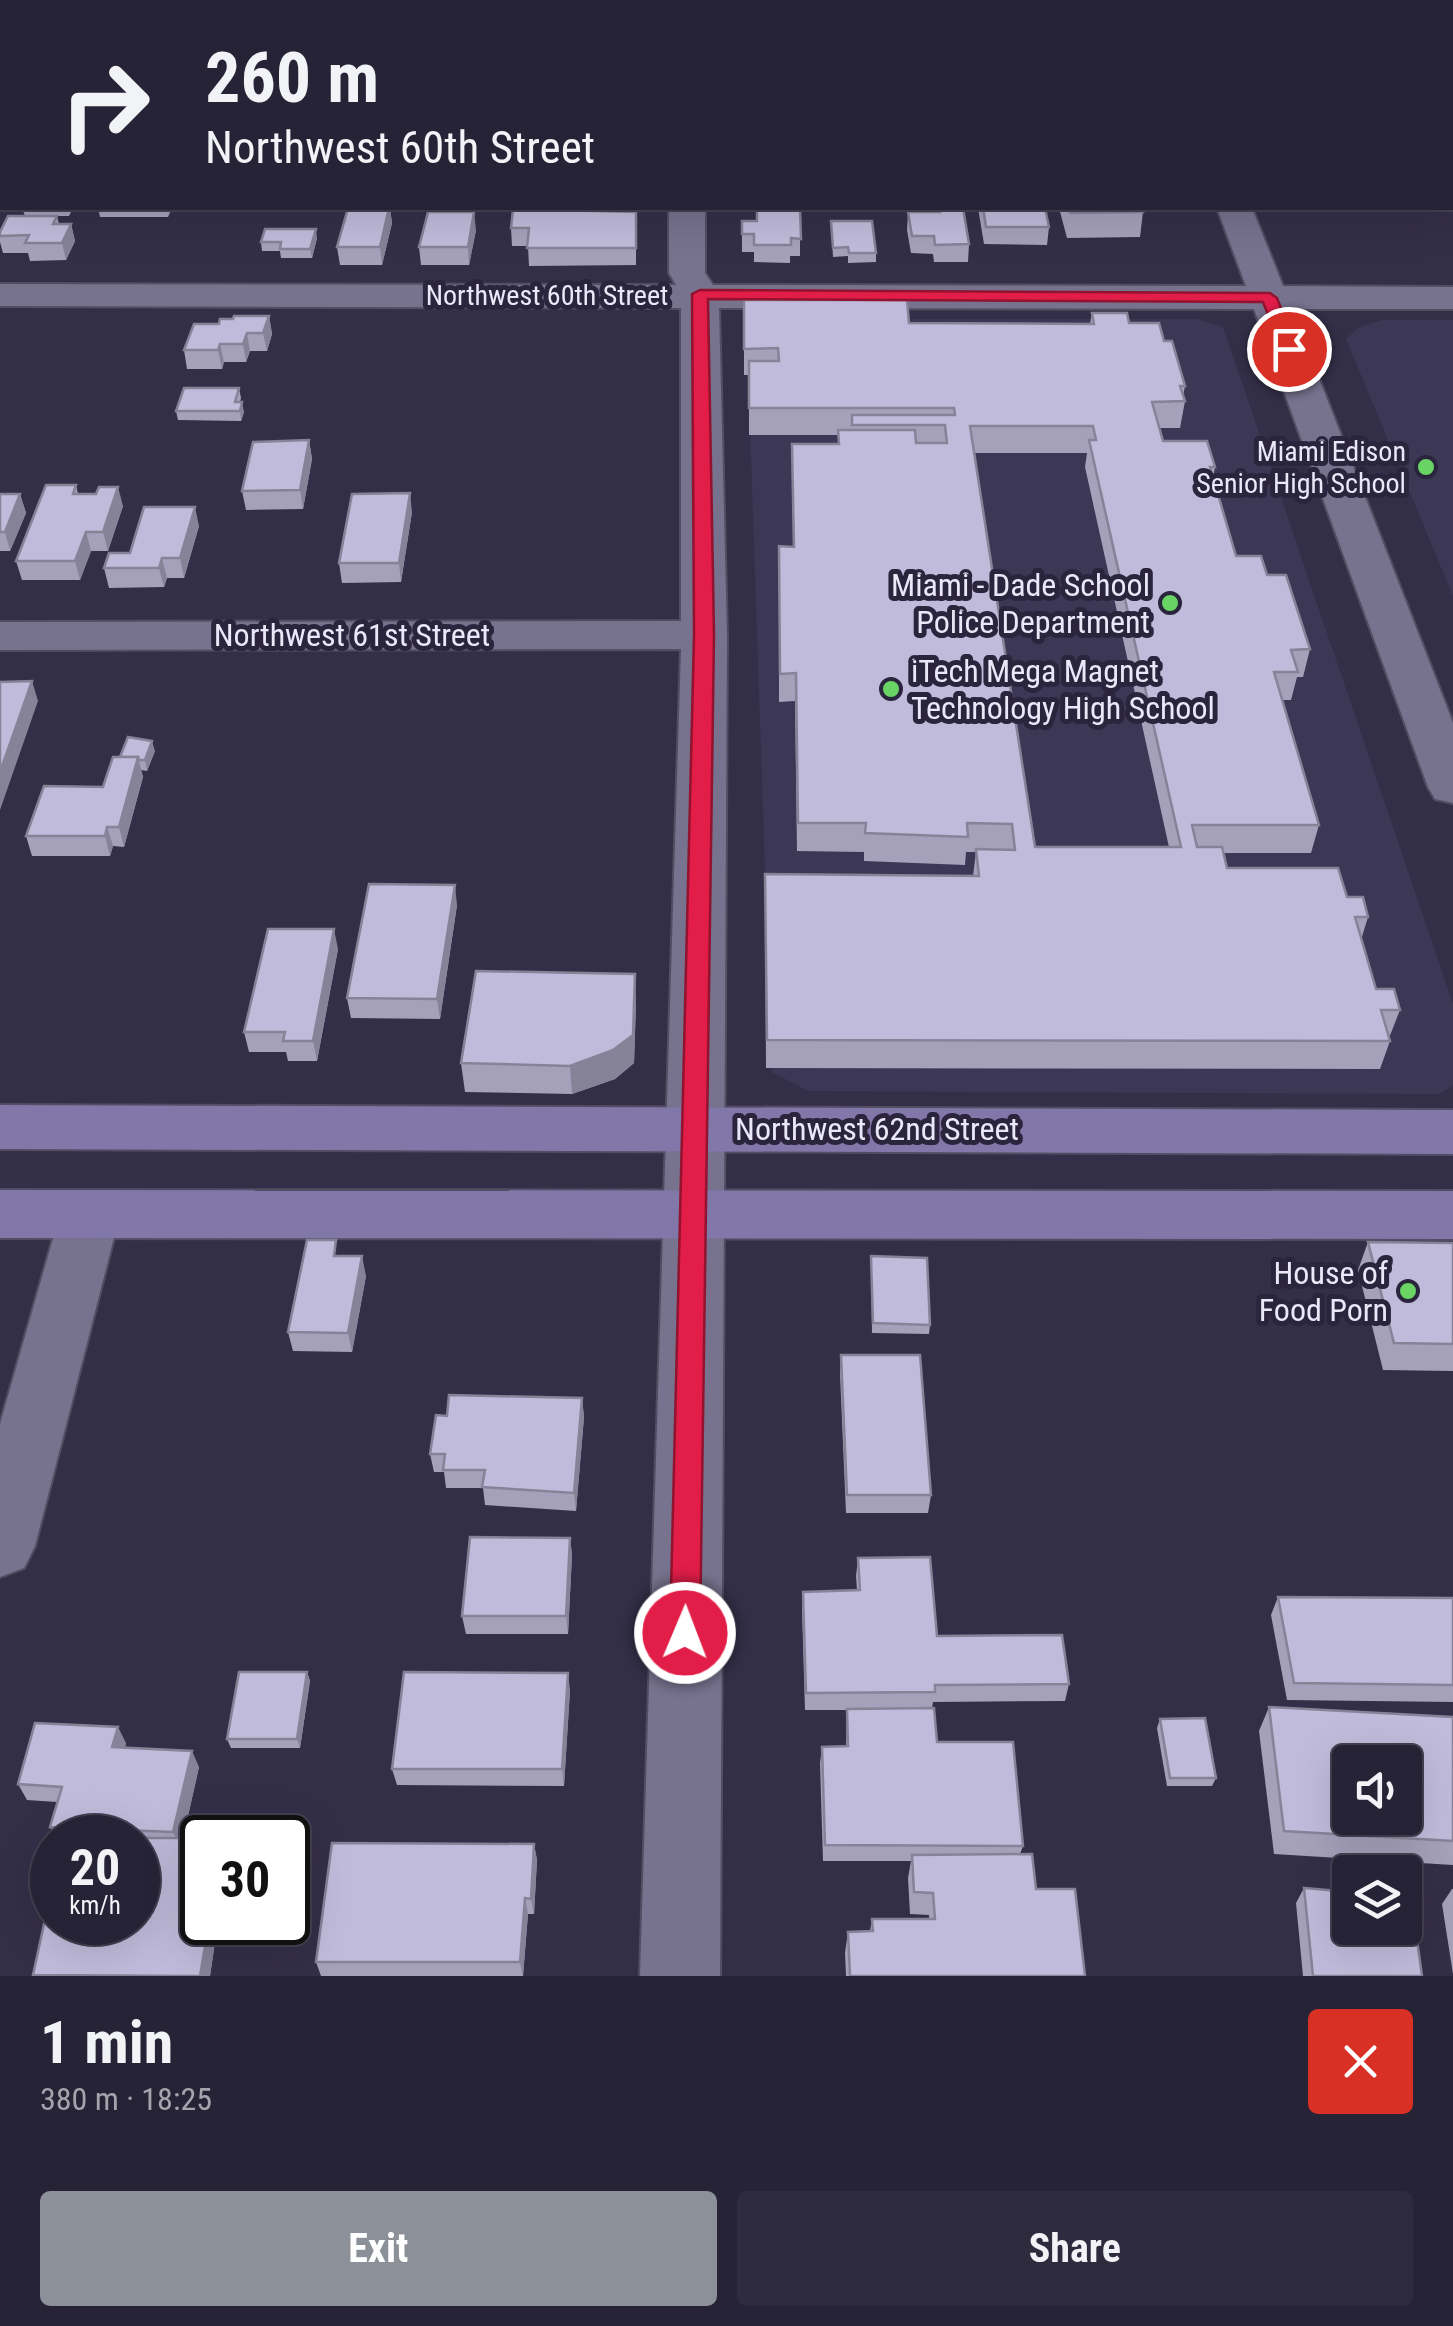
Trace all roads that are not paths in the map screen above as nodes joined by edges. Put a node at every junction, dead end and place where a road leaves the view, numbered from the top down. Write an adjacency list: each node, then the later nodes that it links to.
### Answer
1 (687, 210): 3 (street)
2 (1237, 210): 5 (street)
3 (700, 294): 4 (street, Northwest 60th Street); 5 (street, Northwest 60th Street); 7 (street)
4 (0, 295)
5 (1270, 298): 6 (street, Northwest 60th Street); 9 (street)
6 (1453, 298)
7 (704, 634): 8 (street, Northwest 61st Street); 11 (street)
8 (0, 636)
9 (1453, 787)
10 (0, 1127): 11 (main road, Northwest 62nd Street)
11 (694, 1128): 12 (main road, Northwest 62nd Street); 15 (street)
12 (1453, 1132)
13 (0, 1214): 14 (main road)
14 (90, 1214): 15 (main road); 17 (street)
15 (691, 1214): 16 (main road); 18 (street)
16 (1453, 1215)
17 (0, 1546)
18 (680, 1976)

